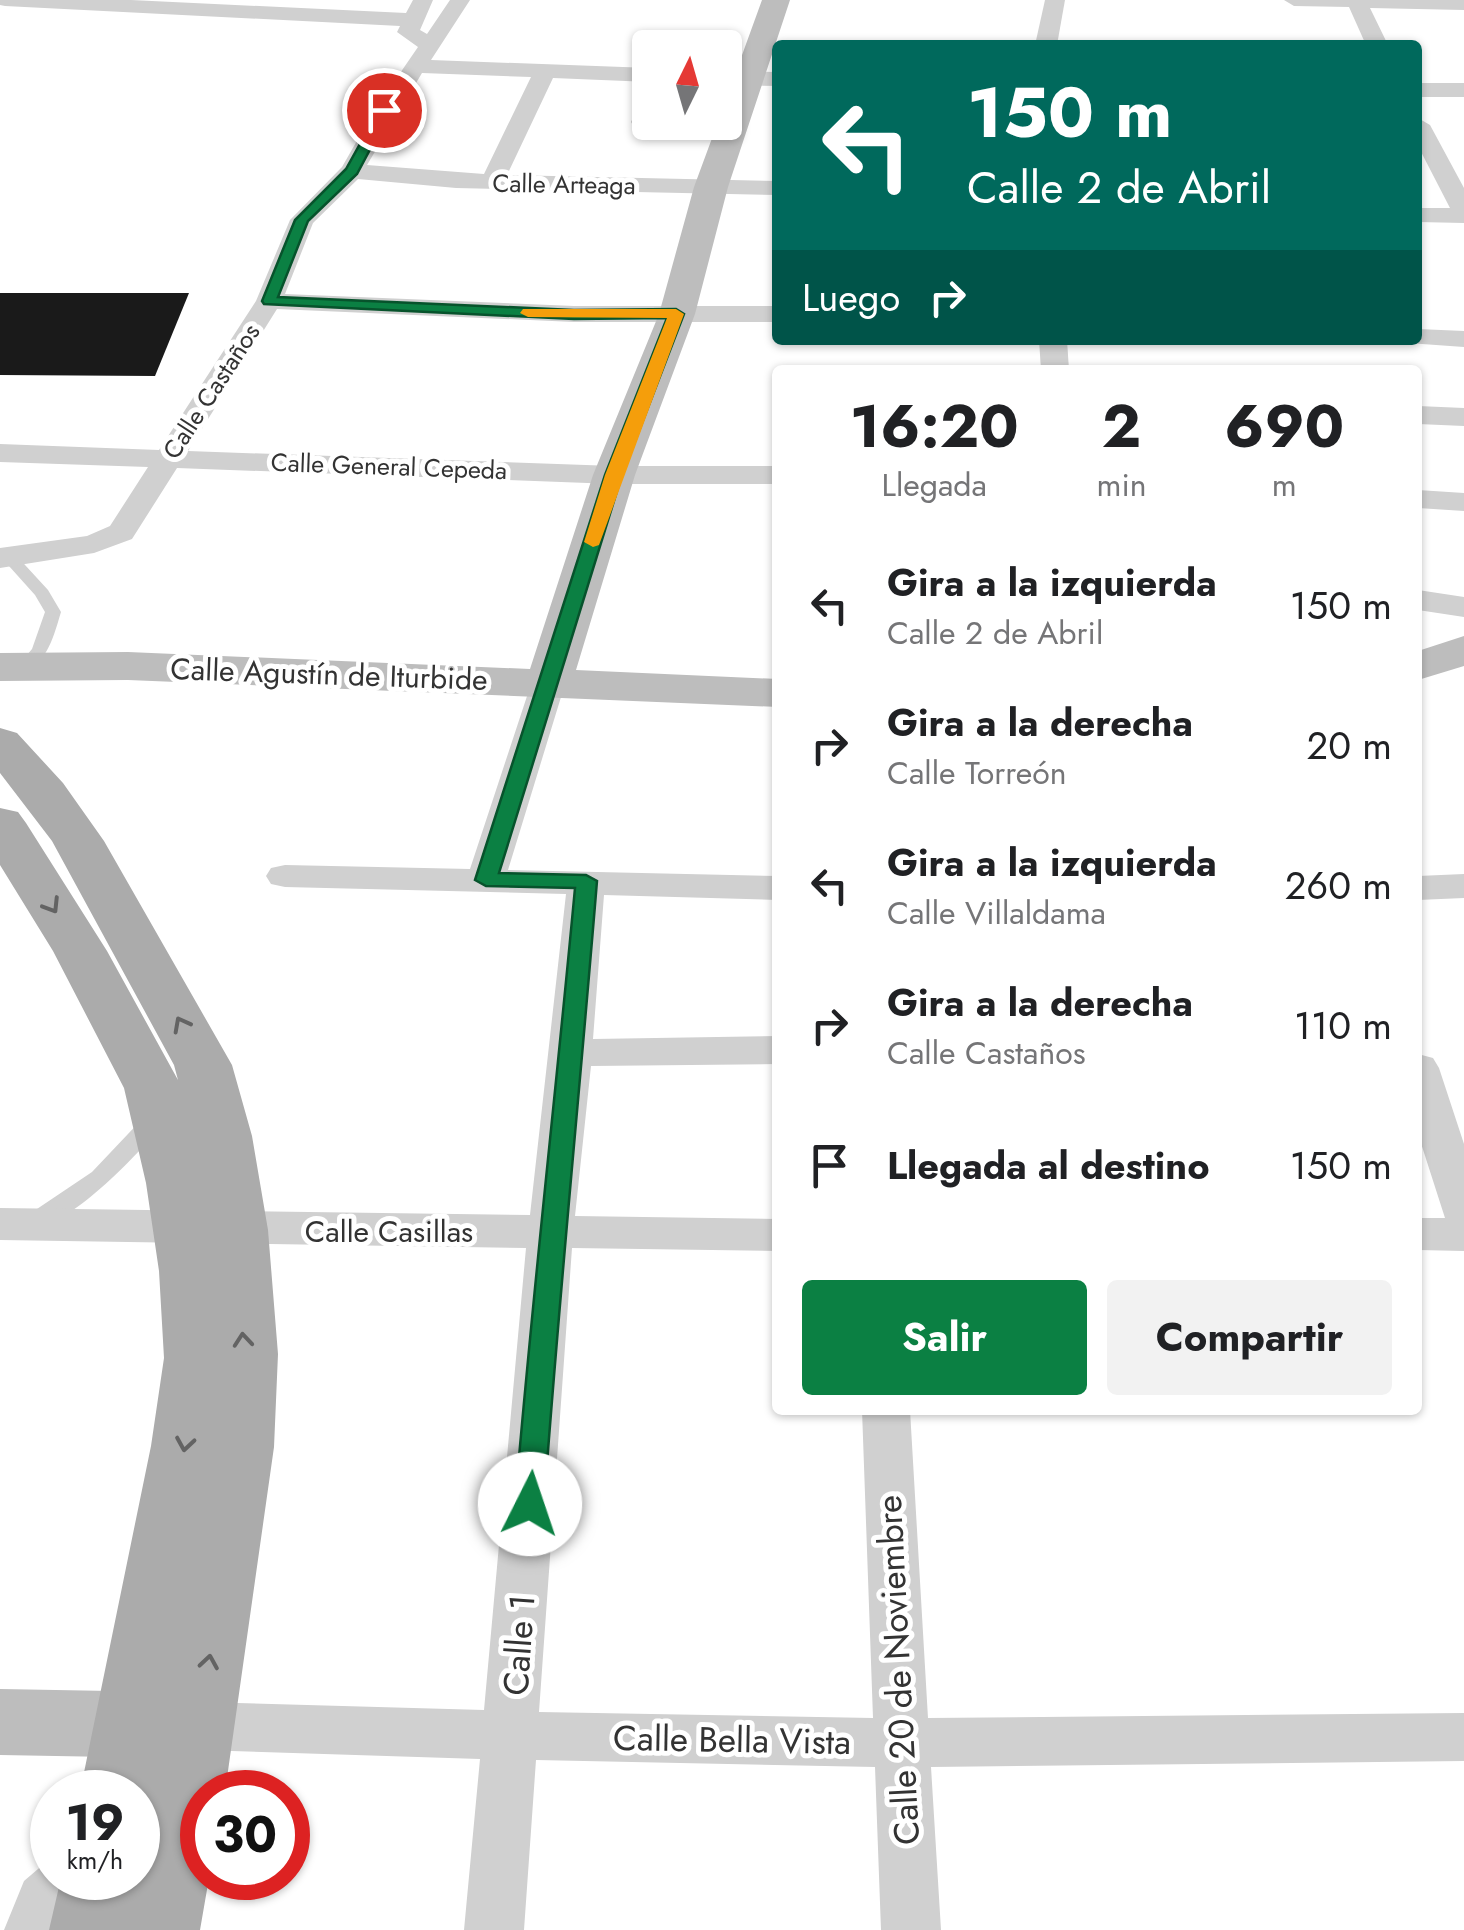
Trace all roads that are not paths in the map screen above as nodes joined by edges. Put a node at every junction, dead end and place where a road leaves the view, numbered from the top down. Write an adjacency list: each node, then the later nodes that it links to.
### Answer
1 (4, 0): 6 (street)
2 (460, 0): 14 (street, Calle Castaños)
3 (776, 0): 17 (street)
4 (1055, 0): 12 (street)
5 (1294, 0): 7 (street)
6 (66, 1): 9 (street); 11 (street)
7 (1356, 1): 8 (street); 13 (street)
8 (1464, 4)
9 (282, 6): 10 (street)
10 (417, 10): 14 (street)
11 (49, 19)
12 (1047, 40)
13 (1375, 40)
14 (423, 56): 15 (street); 21 (street, Calle Castaños)
15 (545, 71): 16 (street); 22 (street)
16 (632, 75)
17 (750, 78): 23 (street)
18 (1422, 90): 19 (street)
19 (1464, 90)
20 (1422, 133): 25 (street)
21 (352, 171): 22 (street, Calle Arteaga); 27 (street, Calle Castaños)
22 (492, 182): 23 (street, Calle Arteaga)
23 (711, 188): 24 (street, Calle Arteaga); 28 (street)
24 (772, 188)
25 (1464, 214): 26 (street)
26 (1422, 215)
27 (269, 301): 28 (street); 35 (street, Calle Castaños)
28 (676, 314): 29 (street); 36 (street)
29 (772, 314)
30 (1422, 336): 31 (street)
31 (1464, 339)
32 (1422, 415): 33 (street)
33 (1464, 417)
34 (0, 453): 35 (street, Calle General Cepeda)
35 (167, 458): 36 (street, Calle General Cepeda); 40 (street, Calle Castaños)
36 (614, 475): 37 (street, Calle General Cepeda); 46 (street)
37 (772, 476)
38 (1422, 499): 39 (street)
39 (1464, 502)
40 (4, 557): 45 (lane)
41 (1422, 601): 42 (street)
42 (1464, 607)
43 (1464, 650): 44 (street)
44 (1422, 665)
45 (13, 667): 46 (street, Calle Agustín de Iturbide)
46 (548, 684): 47 (street, Calle Agustín de Iturbide); 51 (street)
47 (772, 693)
48 (0, 744): 62 (main road, one-way to 48)
49 (0, 823): 59 (main road, one-way to 59)
50 (285, 876): 51 (street)
51 (486, 880): 52 (street)
52 (586, 881): 54 (street); 57 (street, Calle 1)
53 (1464, 886): 55 (street)
54 (772, 888)
55 (1422, 888)
56 (772, 1050): 57 (street)
57 (571, 1053): 63 (street, Calle 1)
58 (1422, 1081): 60 (street)
59 (160, 1111): 61 (lane); 62 (main road)
60 (1464, 1212)
61 (14, 1224): 62 (street, Calle Casillas)
62 (210, 1228): 63 (street, Calle Casillas); 72 (main road)
63 (550, 1232): 66 (street, Calle Casillas); 69 (street, Calle 1)
64 (1422, 1234): 65 (street)
65 (1464, 1235)
66 (772, 1236)
67 (886, 1415): 71 (street, Calle 20 de Noviembre)
68 (0, 1722): 72 (street, Calle Bella Vista)
69 (512, 1736): 71 (street, Calle Bella Vista); 72 (street, Calle Bella Vista); 78 (street, Calle 1)
70 (1464, 1737): 71 (street, Calle Bella Vista)
71 (900, 1743): 79 (street, Calle 20 de Noviembre)
72 (150, 1748): 77 (main road)
73 (45, 1900): 75 (street)
74 (96, 1900): 76 (main road)
75 (34, 1930)
76 (90, 1930)
77 (158, 1930)
78 (494, 1930)
79 (911, 1930)

